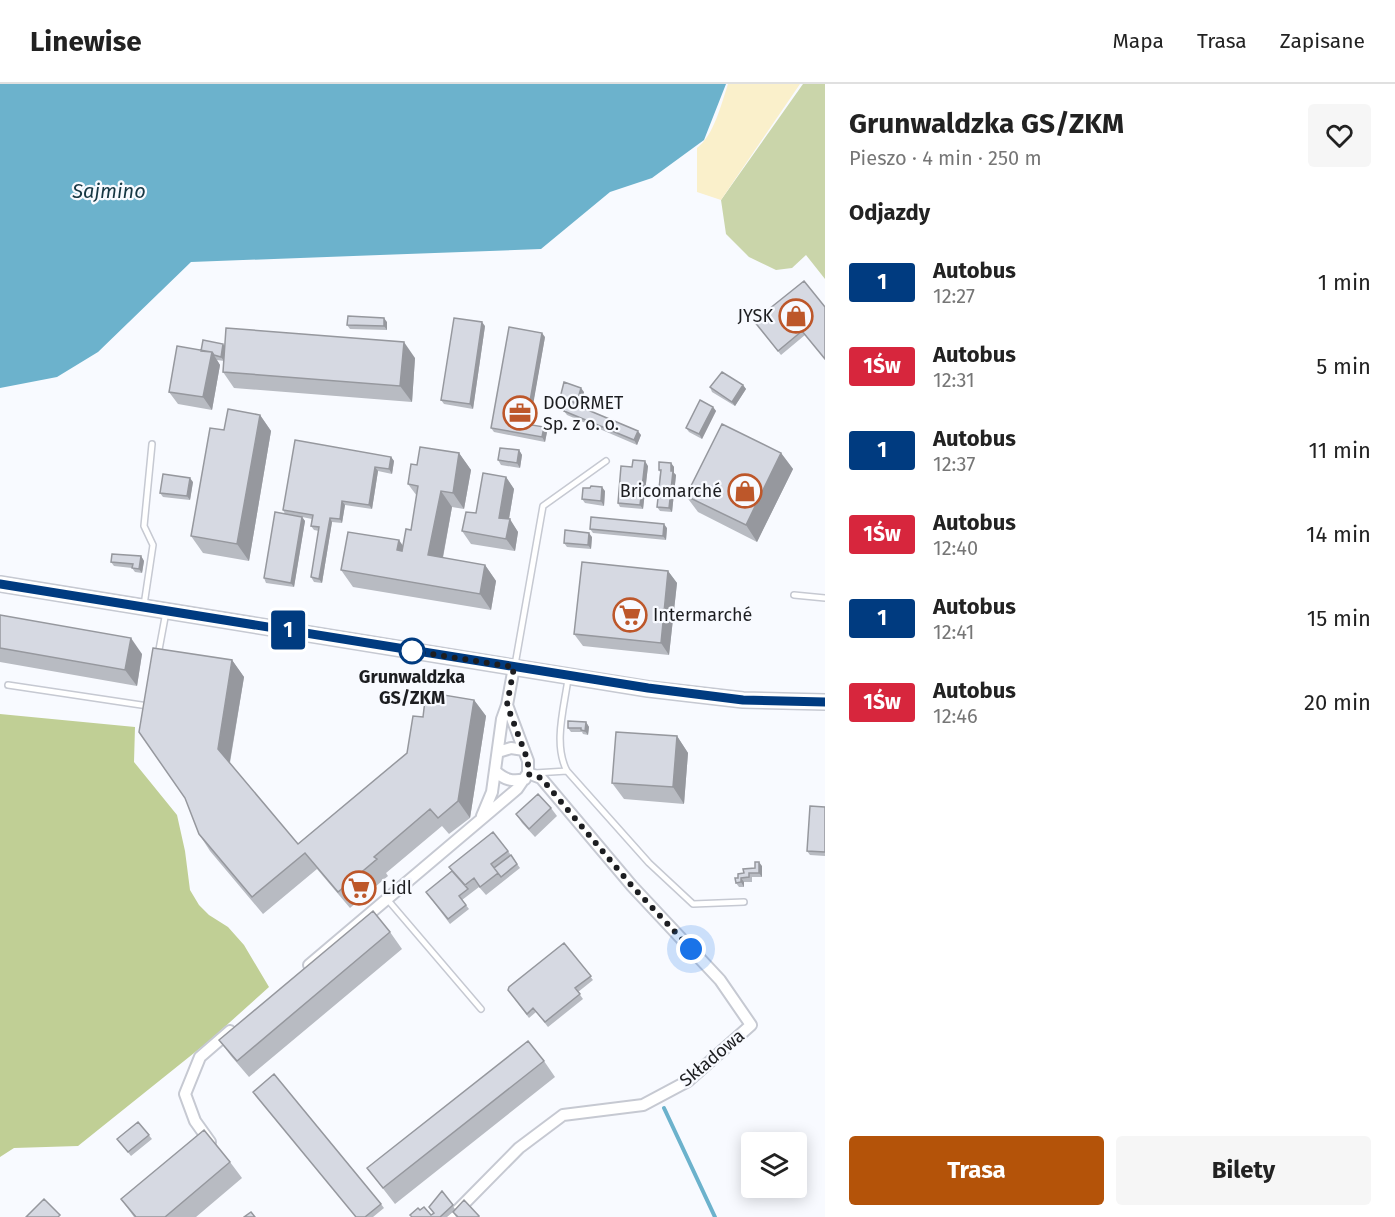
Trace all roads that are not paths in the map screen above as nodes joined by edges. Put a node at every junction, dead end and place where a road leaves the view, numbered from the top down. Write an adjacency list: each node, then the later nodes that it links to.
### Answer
1 (152, 444): 6 (lane)
2 (606, 460): 9 (lane)
3 (0, 584): 6 (main road)
4 (794, 595): 5 (lane)
5 (825, 598)
6 (143, 607): 7 (main road)
7 (166, 610): 8 (lane); 9 (main road)
8 (156, 664)
9 (514, 667): 10 (main road); 14 (street)
10 (569, 676): 13 (main road); 18 (lane)
11 (8, 685): 12 (lane)
12 (150, 696)
13 (825, 702)
14 (507, 705): 15 (street); 16 (street)
15 (524, 750): 16 (street); 19 (street)
16 (498, 752): 17 (street)
17 (495, 771): 19 (street, Składowa); 20 (street)
18 (567, 771): 19 (lane); 22 (lane)
19 (526, 776): 20 (street); 27 (street, Składowa)
20 (477, 824): 21 (street)
21 (387, 899): 23 (street); 24 (lane)
22 (744, 902)
23 (301, 972)
24 (481, 1009)
25 (242, 1022): 26 (street)
26 (212, 1145)
27 (451, 1217)

